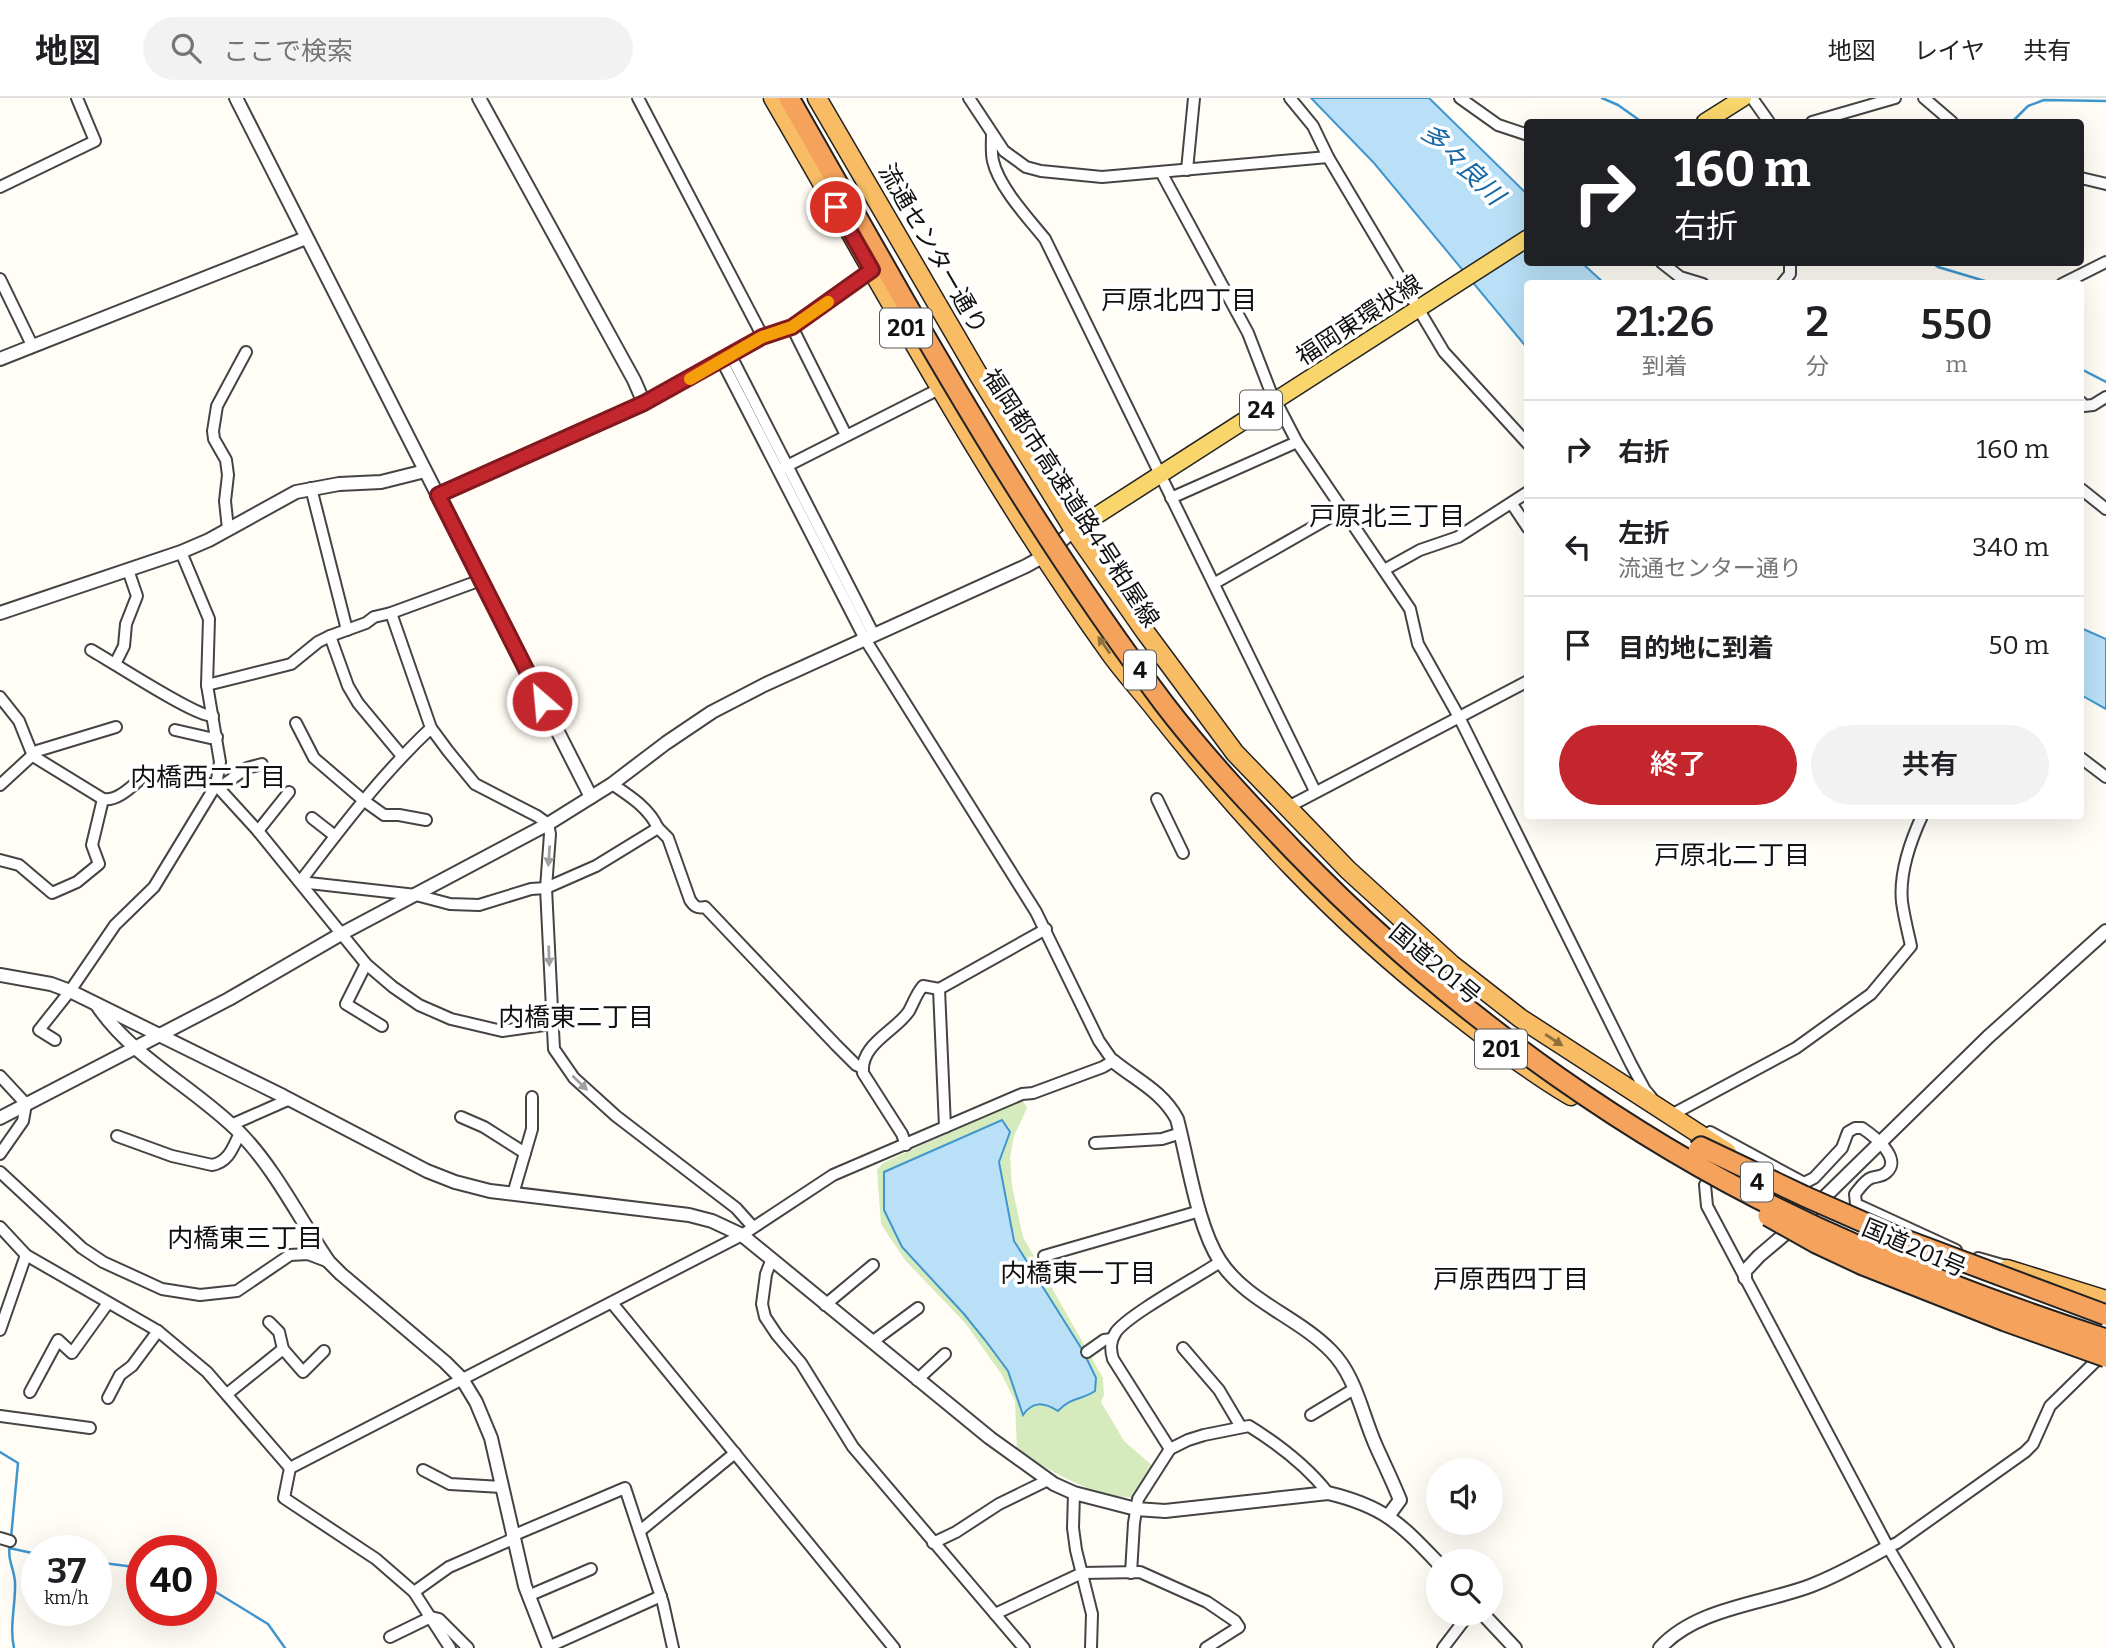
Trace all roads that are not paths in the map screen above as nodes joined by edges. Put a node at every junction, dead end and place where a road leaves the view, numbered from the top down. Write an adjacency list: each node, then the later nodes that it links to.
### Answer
1 (76, 98): 28 (street)
2 (236, 98): 29 (street)
3 (479, 98): 48 (street)
4 (638, 98): 40 (street)
5 (774, 98): 33 (highway, 201)
6 (789, 98): 37 (highway, 福岡都市高速道路4号粕屋線 / 4)
7 (802, 98): 37 (highway, 福岡都市高速道路4号粕屋線 / 4)
8 (817, 98): 66 (highway, 流通センター通り / 201)
9 (969, 98): 21 (street)
10 (1194, 98): 24 (street)
11 (1290, 98): 23 (street)
12 (1743, 98): 17 (main road)
13 (1752, 98): 18 (street)
14 (1895, 98): 19 (street)
15 (1924, 98): 20 (street)
16 (1465, 100): 22 (street)
17 (1710, 119)
18 (1767, 119)
19 (1822, 119)
20 (1948, 119)
21 (992, 134): 25 (street); 55 (street)
22 (1524, 134)
23 (1328, 157): 24 (street); 38 (street)
24 (1186, 170): 25 (street)
25 (1161, 172): 47 (street)
26 (2084, 179): 27 (street)
27 (2106, 184)
28 (0, 187)
29 (306, 238): 41 (street); 54 (street)
30 (1524, 241): 38 (main road, 福岡東環状線 / 24)
31 (2106, 262): 36 (street)
32 (1666, 266): 35 (street)
33 (872, 270): 39 (street); 45 (highway, 201)
34 (0, 279): 41 (street)
35 (1690, 280)
36 (2070, 280)
37 (914, 305): 142 (highway, 福岡都市高速道路4号粕屋線 / 4, bridge); 147 (highway, 福岡都市高速道路4号粕屋線 / 4)
38 (1418, 308): 47 (main road, 福岡東環状線 / 24); 51 (street)
39 (792, 327): 40 (street); 50 (street)
40 (762, 337): 44 (street)
41 (32, 345): 43 (street)
42 (246, 352): 65 (street)
43 (0, 359)
44 (727, 359): 48 (street); 53 (street)
45 (941, 388): 50 (street); 68 (highway, 201)
46 (2106, 397): 49 (street)
47 (1276, 401): 52 (street); 55 (main road, 福岡東環状線 / 24)
48 (644, 403): 58 (street)
49 (2084, 406)
50 (846, 435): 53 (street)
51 (1524, 440)
52 (1297, 442): 60 (street); 63 (street)
53 (782, 468): 77 (street)
54 (425, 471): 56 (street); 58 (street)
55 (1159, 474): 60 (street); 66 (main road, 福岡東環状線 / 24)
56 (311, 488): 65 (street); 75 (street)
57 (2084, 491): 62 (street)
58 (438, 495): 71 (street)
59 (1524, 495): 61 (street)
60 (1171, 498): 72 (street)
61 (1512, 504): 64 (street); 70 (street)
62 (2106, 509)
63 (1343, 510): 70 (street); 72 (street)
64 (1524, 522)
65 (228, 529): 67 (street)
66 (1074, 530): 68 (street); 104 (highway, 国道201号 / 201)
67 (181, 552): 69 (street); 81 (street)
68 (1044, 556): 77 (street); 155 (highway, 国道201号 / 201, one-way to 68)
69 (128, 570): 73 (street); 79 (street)
70 (1384, 570): 84 (street)
71 (481, 580): 74 (street); 100 (street)
72 (1215, 583): 98 (street)
73 (0, 613)
74 (391, 613): 75 (street); 87 (street)
75 (347, 630): 76 (street)
76 (330, 636): 81 (street); 91 (street)
77 (869, 637): 95 (street); 117 (street)
78 (91, 650): 79 (street)
79 (115, 664): 83 (street)
80 (1524, 683): 84 (street)
81 (207, 685): 83 (street)
82 (0, 697): 90 (street)
83 (213, 716): 89 (street)
84 (1459, 716): 98 (street); 136 (street)
85 (296, 723): 103 (street)
86 (116, 727): 90 (street)
87 (431, 728): 91 (street); 108 (street)
88 (174, 730): 89 (street)
89 (217, 737): 97 (street)
90 (33, 756): 96 (street); 101 (street)
91 (402, 756): 103 (street)
92 (2084, 760): 94 (street)
93 (262, 764): 97 (street)
94 (2106, 777)
95 (612, 784): 100 (street); 109 (street)
96 (0, 785)
97 (218, 786): 101 (street); 110 (street); 123 (street)
98 (1315, 791): 104 (street)
99 (289, 792): 110 (street)
100 (591, 797): 108 (street)
101 (103, 799): 113 (street)
102 (1157, 799): 112 (street)
103 (363, 800): 107 (street); 111 (street)
104 (1288, 807): 153 (highway, 国道201号 / 201, one-way to 153)
105 (312, 818): 111 (street)
106 (1921, 819): 136 (street)
107 (426, 820)
108 (548, 824): 115 (street, one-way to 115); 116 (street)
109 (658, 828): 115 (street); 131 (street)
110 (258, 831): 114 (street)
111 (335, 836): 114 (street)
112 (1183, 853)
113 (2, 863)
114 (300, 883): 116 (street); 119 (street)
115 (546, 888): 116 (street); 125 (street, one-way to 125)
116 (416, 895): 119 (street)
117 (1046, 929): 122 (street); 130 (street)
118 (2106, 931): 145 (street)
119 (341, 934): 120 (street); 127 (street)
120 (366, 964): 125 (street); 126 (street)
121 (0, 975): 123 (street)
122 (939, 989): 131 (street); 139 (street)
123 (70, 991): 124 (street); 128 (street)
124 (97, 1004): 127 (street); 129 (street)
125 (551, 1024): 157 (street, one-way to 157)
126 (382, 1026)
127 (160, 1036): 129 (street); 134 (street)
128 (55, 1040)
129 (137, 1048): 135 (street); 140 (street)
130 (1113, 1061): 139 (street); 141 (street)
131 (863, 1068): 146 (street)
132 (0, 1076): 135 (street)
133 (532, 1097): 148 (street)
134 (290, 1099): 140 (street); 152 (street)
135 (26, 1104): 138 (street); 149 (street)
136 (1675, 1114): 145 (street)
137 (461, 1117): 148 (street)
138 (0, 1118)
139 (945, 1127): 146 (street)
140 (236, 1129): 143 (street); 162 (street)
141 (1181, 1133): 144 (street); 154 (street)
142 (1648, 1135): 177 (highway, bridge); 183 (highway, bridge)
143 (117, 1136)
144 (1095, 1143)
145 (1879, 1143): 153 (street); 166 (street)
146 (906, 1145): 157 (street)
147 (1698, 1150): 171 (highway, bridge); 173 (highway, 福岡都市高速道路4号粕屋線 / 4)
148 (525, 1153): 152 (street)
149 (0, 1154)
150 (0, 1172): 162 (street)
151 (1705, 1185): 165 (street)
152 (513, 1194): 158 (street)
153 (1824, 1197): 155 (street); 166 (highway, 国道201号 / 201)
154 (1200, 1211): 160 (street); 163 (street)
155 (1798, 1223): 165 (street); 183 (highway, 国道201号 / 201)
156 (0, 1227): 159 (street)
157 (753, 1227): 158 (street)
158 (742, 1235): 161 (street); 168 (street)
159 (26, 1255): 167 (street); 174 (street)
160 (1044, 1256)
161 (771, 1261): 169 (street); 207 (street)
162 (329, 1262): 185 (street)
163 (1220, 1262): 176 (street); 187 (street)
164 (873, 1265): 169 (street)
165 (1745, 1278): 208 (street)
166 (2106, 1297)
167 (108, 1303): 175 (street); 188 (street)
168 (612, 1303): 185 (street); 196 (street)
169 (825, 1305): 178 (street)
170 (918, 1308): 178 (street)
171 (2106, 1315)
172 (269, 1322): 180 (street)
173 (2106, 1326)
174 (0, 1330)
175 (158, 1331): 189 (street); 190 (street)
176 (1112, 1339): 182 (street); 195 (street)
177 (2106, 1339)
178 (872, 1342): 186 (street)
179 (1184, 1348): 193 (street)
180 (284, 1349): 181 (street); 189 (street)
181 (324, 1351)
182 (1087, 1352)
183 (2103, 1353): 208 (street)
184 (945, 1354): 186 (street)
185 (462, 1379): 197 (street); 200 (street)
186 (917, 1380): 199 (street)
187 (1354, 1390): 192 (street); 204 (street)
188 (30, 1392)
189 (227, 1394): 197 (street)
190 (108, 1398)
191 (0, 1416): 194 (street)
192 (1311, 1416)
193 (1241, 1427): 195 (street); 202 (street)
194 (90, 1428)
195 (1170, 1450): 203 (street)
196 (735, 1453): 205 (street); 225 (street)
197 (290, 1468): 213 (street)
198 (423, 1470): 200 (street)
199 (1048, 1480): 201 (street); 207 (street)
200 (502, 1487): 206 (street)
201 (1074, 1493): 203 (street); 211 (street)
202 (1328, 1493): 203 (street); 204 (street)
203 (1136, 1509): 212 (street)
204 (1389, 1515): 209 (street)
205 (640, 1531): 206 (street); 215 (street)
206 (513, 1537): 213 (street); 214 (street)
207 (933, 1544): 216 (street)
208 (1888, 1547): 231 (street); 232 (street)
209 (1426, 1551)
210 (591, 1569): 214 (street)
211 (1082, 1573): 212 (street); 216 (street); 227 (street)
212 (1131, 1573): 228 (street)
213 (414, 1592): 217 (street)
214 (528, 1596): 223 (street)
215 (661, 1596): 223 (street); 224 (street)
216 (995, 1614): 226 (street)
217 (431, 1617): 220 (street); 221 (street); 222 (street)
218 (1460, 1626): 229 (street)
219 (1494, 1626): 230 (street)
220 (390, 1637)
221 (450, 1648)
222 (468, 1648)
223 (548, 1648)
224 (673, 1648)
225 (894, 1648)
226 (1024, 1648)
227 (1091, 1648)
228 (1206, 1648)
229 (1443, 1648)
230 (1515, 1648)
231 (1660, 1648)
232 (1948, 1648)

